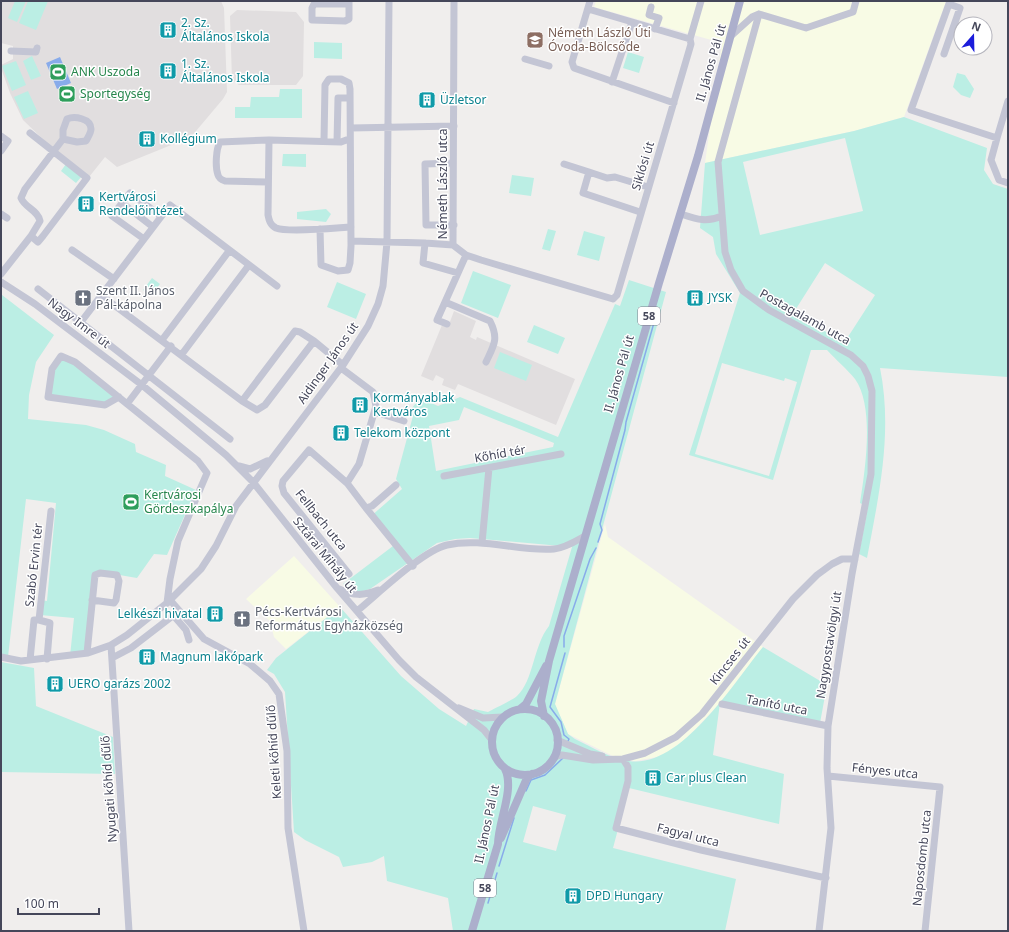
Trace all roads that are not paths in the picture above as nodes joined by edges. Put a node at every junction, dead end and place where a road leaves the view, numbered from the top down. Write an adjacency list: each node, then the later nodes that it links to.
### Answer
1 (389, 1): 30 (street, Aidinger János út)
2 (454, 1): 11 (street, Németh László utca)
3 (590, 1): 10 (street)
4 (701, 1): 17 (street, Siklósi út)
5 (740, 1): 16 (main road, II. János Pál út / 58)
6 (856, 1): 13 (street)
7 (349, 2): 7 (street)
8 (949, 3): 20 (street); 33 (street)
9 (651, 7): 15 (street)
10 (588, 9): 14 (street); 23 (street)
11 (454, 12): 12 (street); 28 (street, Németh László utca)
12 (462, 12)
13 (759, 14): 16 (street); 51 (street, Postagalamb utca)
14 (632, 22): 15 (street); 23 (street)
15 (655, 29): 17 (street)
16 (731, 36): 49 (main road, II. János Pál út / 58)
17 (689, 39): 26 (street, Siklósi út)
18 (37, 48): 19 (street)
19 (11, 51)
20 (944, 54)
21 (525, 59): 22 (street)
22 (549, 66)
23 (612, 82): 26 (street)
24 (350, 98): 29 (street); 37 (street); 38 (street)
25 (1008, 101): 27 (street)
26 (674, 102): 46 (street, Siklósi út)
27 (1007, 111): 33 (street)
28 (454, 126): 30 (street); 41 (street, Németh László utca)
29 (351, 128): 30 (street); 35 (street)
30 (387, 128): 59 (street, Aidinger János út)
31 (30, 133): 40 (street)
32 (1, 136): 39 (street)
33 (997, 138): 45 (street)
34 (63, 139): 40 (street)
35 (349, 139): 38 (street); 54 (street)
36 (269, 140): 37 (street); 44 (street); 44 (street)
37 (324, 141): 38 (street)
38 (337, 142)
39 (1, 151)
40 (53, 152): 56 (street); 56 (street)
41 (453, 163): 52 (street, Németh László utca); 52 (street)
42 (564, 164): 43 (street)
43 (589, 172): 46 (street); 48 (street)
44 (268, 182): 55 (street)
45 (1008, 183)
46 (648, 187): 48 (street, Siklósi út)
47 (122, 203): 50 (street); 53 (street); 57 (street)
48 (640, 212): 73 (street, Siklósi út)
49 (681, 214): 51 (street); 102 (main road, II. János Pál út / 58)
50 (161, 216): 53 (street); 63 (street)
51 (722, 216): 83 (street, Postagalamb utca)
52 (454, 225): 61 (street, Németh László utca)
53 (153, 227): 57 (street)
54 (351, 227): 55 (street); 58 (street)
55 (320, 229): 58 (street)
56 (31, 236): 66 (street)
57 (144, 239): 68 (street)
58 (351, 241): 59 (street)
59 (387, 242): 60 (street); 82 (street, Aidinger János út)
60 (425, 243): 61 (street); 67 (street)
61 (453, 245): 64 (street, Németh László utca)
62 (72, 250): 68 (street)
63 (229, 251): 65 (street); 77 (street)
64 (466, 255): 67 (street); 73 (street, Németh László utca)
65 (249, 265): 70 (street); 80 (street)
66 (2, 270)
67 (458, 273): 74 (street)
68 (114, 279): 72 (street)
69 (1, 282): 85 (street, Nagy Imre út)
70 (277, 286)
71 (38, 289): 75 (street, Nagy Imre út)
72 (102, 296): 75 (street); 77 (street)
73 (613, 299)
74 (445, 302): 76 (street); 81 (street)
75 (81, 322): 84 (street, Nagy Imre út)
76 (447, 324)
77 (162, 340): 79 (street)
78 (314, 341): 82 (street); 87 (street); 87 (street)
79 (171, 346): 80 (street); 84 (street)
80 (182, 354): 87 (street)
81 (486, 362)
82 (342, 366): 89 (street); 93 (street, Aidinger János út)
83 (863, 366): 104 (street, Nagypostavölgyi út)
84 (149, 374): 85 (street); 91 (street, Nagy Imre út)
85 (142, 384): 88 (street); 94 (street, Nagy Imre út)
86 (119, 397): 86 (street); 88 (street)
87 (242, 401)
88 (127, 404): 110 (street)
89 (375, 412): 90 (street); 98 (street)
90 (404, 421)
91 (230, 438)
92 (561, 454): 95 (street, Kőhíd tér)
93 (271, 458): 94 (street); 97 (street, Aidinger János út)
94 (239, 466): 97 (street, Nagy Imre út)
95 (489, 468): 96 (street, Kőhíd tér); 103 (street)
96 (444, 476)
97 (253, 482): 107 (street, Sztárai Mihály út); 110 (street, Aidinger János út)
98 (347, 483): 100 (street, Fellbach utca); 106 (street, Fellbach utca)
99 (396, 485): 100 (street)
100 (366, 508): 105 (street, Fellbach utca)
101 (51, 511): 114 (street, Szabó Ervin tér)
102 (585, 536): 103 (street); 122 (main road, II. János Pál út / 58)
103 (482, 543): 105 (street)
104 (854, 559): 128 (street, Nagypostavölgyi út); 132 (street, Kincses út)
105 (413, 566): 108 (street)
106 (349, 574)
107 (337, 588): 108 (street); 112 (street, Sztárai Mihály út)
108 (384, 588): 112 (street)
109 (92, 600): 109 (street); 117 (street)
110 (168, 601): 111 (street, Keleti kőhíd dűlő); 116 (street, Aidinger János út)
111 (179, 611): 113 (street); 141 (street, Keleti kőhíd dűlő)
112 (357, 611): 124 (street, Sztárai Mihály út)
113 (173, 616): 115 (street); 120 (street)
114 (39, 620): 119 (street, Szabó Ervin tér); 121 (street, Szabó Ervin tér)
115 (189, 640)
116 (111, 645): 117 (street, Aidinger János út); 120 (street, Nyugati kőhíd dűlő)
117 (87, 654): 119 (street, Aidinger János út)
118 (1, 657): 121 (street, Aidinger János út)
119 (47, 658): 121 (street, Aidinger János út)
120 (112, 658): 140 (street, Nyugati kőhíd dűlő)
121 (30, 660)
122 (548, 661): 125 (main road, 58); 126 (main road, 58)
123 (722, 704): 128 (street, Tanító utca)
124 (452, 705): 127 (street, Sztárai Mihály út); 129 (street, Sztárai Mihály út)
125 (520, 709): 126 (main road); 127 (main road, 58)
126 (544, 716): 130 (main road, 58)
127 (503, 717): 129 (main road)
128 (828, 726): 136 (street, Nagypostavölgyi út)
129 (492, 740): 134 (main road, 58)
130 (557, 740): 131 (street); 133 (main road)
131 (610, 759): 132 (street, Kincses út); 133 (street)
132 (623, 759): 139 (street, Fagyal utca)
133 (552, 760): 135 (main road, 58)
134 (505, 769): 135 (main road); 138 (main road, II. János Pál út / 58)
135 (532, 774): 138 (main road, 58)
136 (828, 776): 137 (street, Fényes utca); 139 (street, Nagypostavölgyi út)
137 (940, 787): 144 (street, Naposdomb utca)
138 (498, 844): 142 (main road, II. János Pál út / 58)
139 (826, 878): 143 (street, Nagypostavölgyi út)
140 (129, 931)
141 (304, 931)
142 (472, 931)
143 (819, 931)
144 (925, 931)

